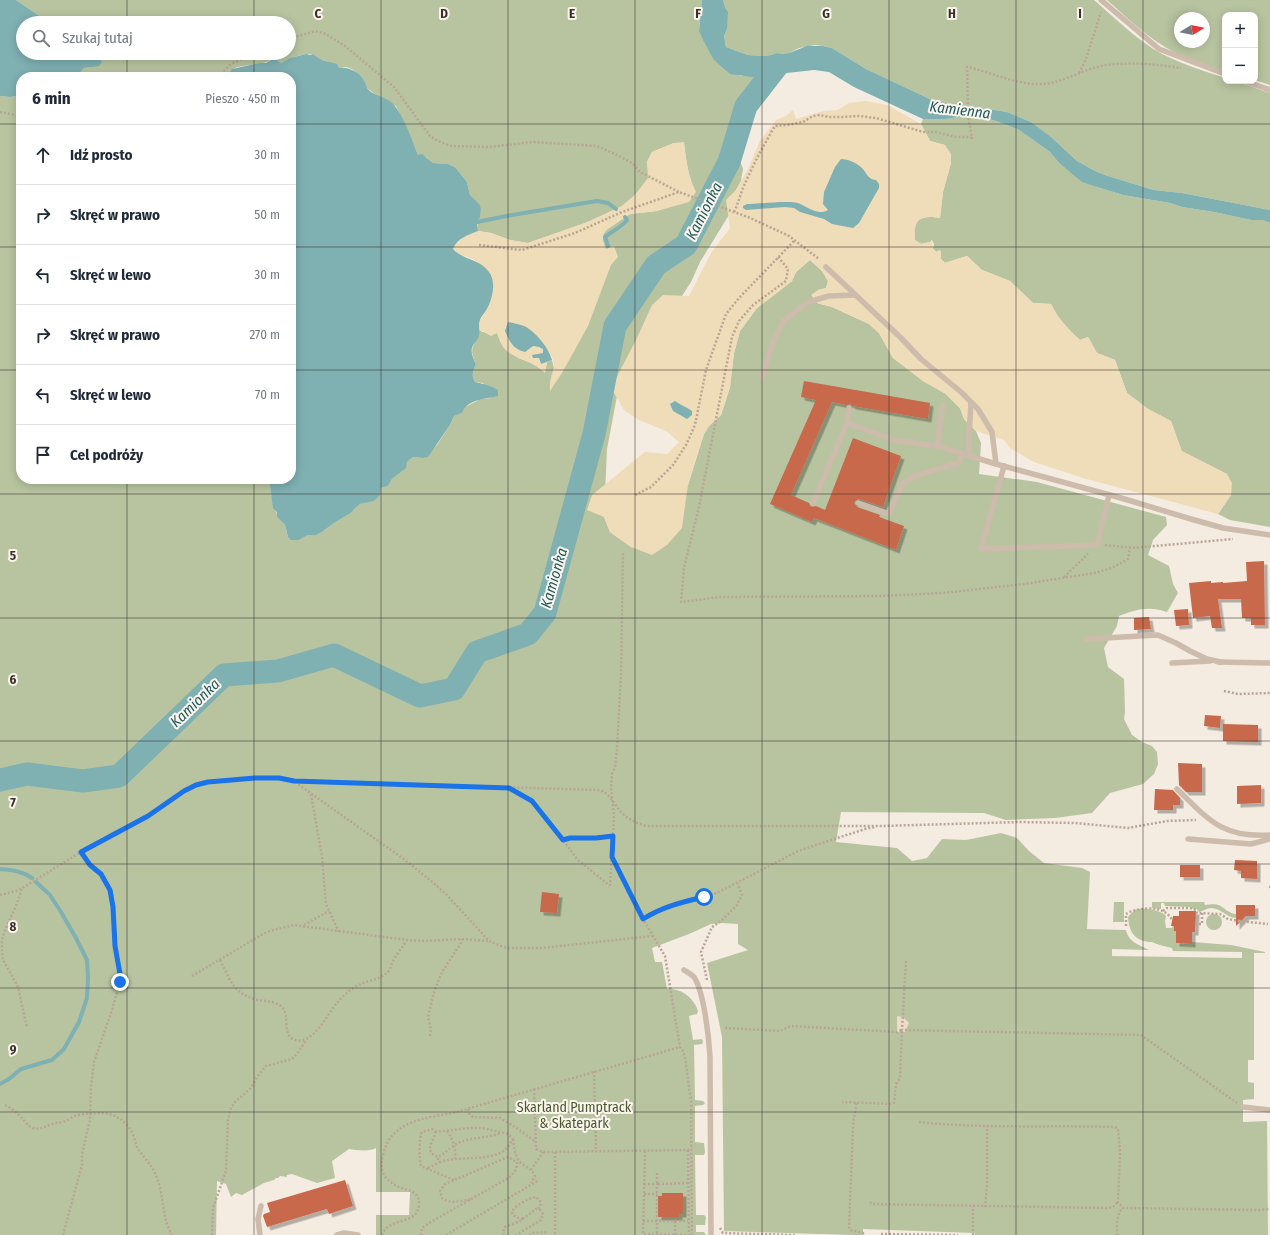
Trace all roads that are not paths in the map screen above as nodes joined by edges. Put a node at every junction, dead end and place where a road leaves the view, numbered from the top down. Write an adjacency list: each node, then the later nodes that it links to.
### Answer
1 (1101, 1): 2 (lane)
2 (1222, 73)
3 (1253, 84): 4 (lane)
4 (1270, 90)
5 (826, 267): 6 (lane)
6 (855, 295): 7 (lane); 8 (lane)
7 (762, 378)
8 (972, 403): 14 (lane); 15 (lane)
9 (943, 405): 12 (lane)
10 (849, 408): 11 (lane)
11 (847, 423): 12 (lane); 18 (lane)
12 (937, 446): 13 (lane)
13 (962, 454): 14 (lane); 19 (lane)
14 (969, 456): 15 (lane)
15 (996, 464): 16 (lane)
16 (1004, 466): 17 (lane); 17 (lane)
17 (1109, 495): 20 (lane)
18 (813, 503)
19 (858, 503)
20 (1270, 535)
21 (1087, 639): 22 (lane)
22 (1222, 662): 23 (lane); 24 (lane)
23 (1172, 663)
24 (1270, 663)
25 (1177, 789): 26 (lane)
26 (1270, 835)
27 (1188, 839): 28 (lane)
28 (1270, 839)
29 (684, 970): 36 (lane)
30 (1243, 1106): 31 (lane)
31 (1270, 1110)
32 (260, 1206): 33 (lane)
33 (260, 1235)
34 (337, 1235): 35 (lane)
35 (358, 1235)
36 (711, 1235)

